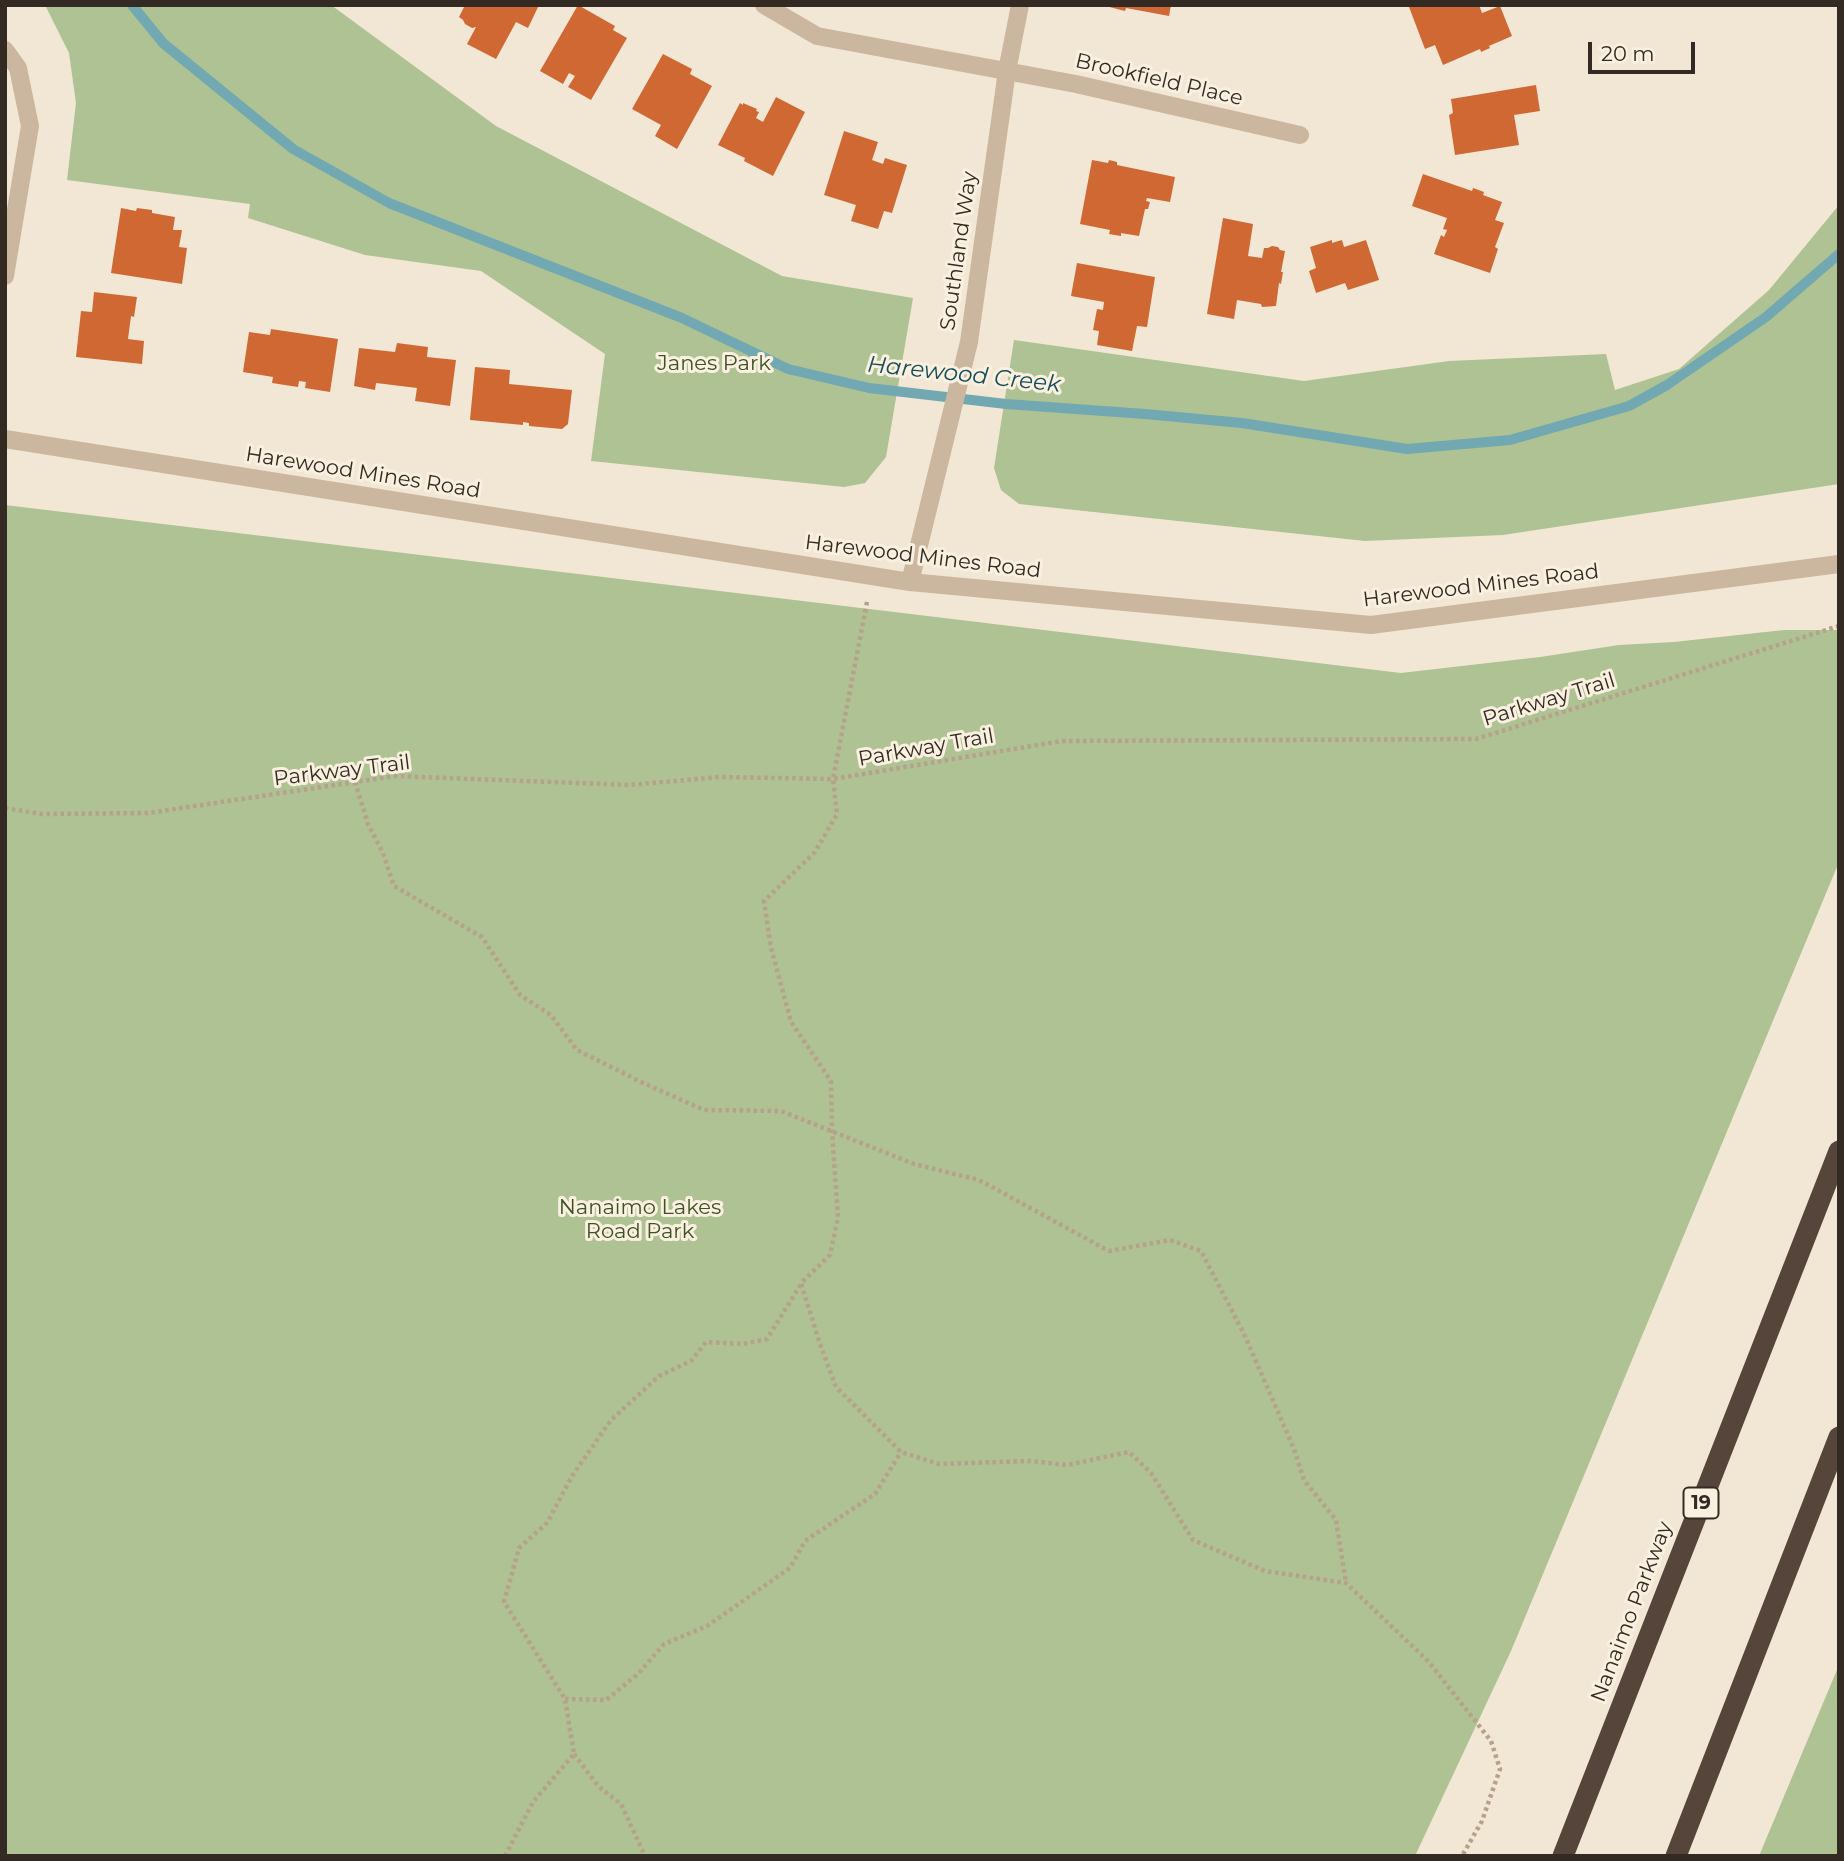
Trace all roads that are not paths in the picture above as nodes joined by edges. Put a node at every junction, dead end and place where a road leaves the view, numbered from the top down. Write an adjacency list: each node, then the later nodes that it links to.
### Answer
1 (764, 5): 4 (street, Brookfield Place)
2 (1020, 5): 4 (street, Southland Way)
3 (5, 50): 6 (street)
4 (1007, 71): 5 (street, Brookfield Place); 9 (street, Southland Way)
5 (1300, 135)
6 (5, 276)
7 (5, 439): 9 (street, Harewood Mines Road)
8 (1839, 564): 9 (street, Harewood Mines Road)
9 (910, 582)
10 (1839, 1151): 12 (highway, Nanaimo Parkway / 19)
11 (1839, 1437): 13 (highway)
12 (1563, 1856)
13 (1676, 1856)

